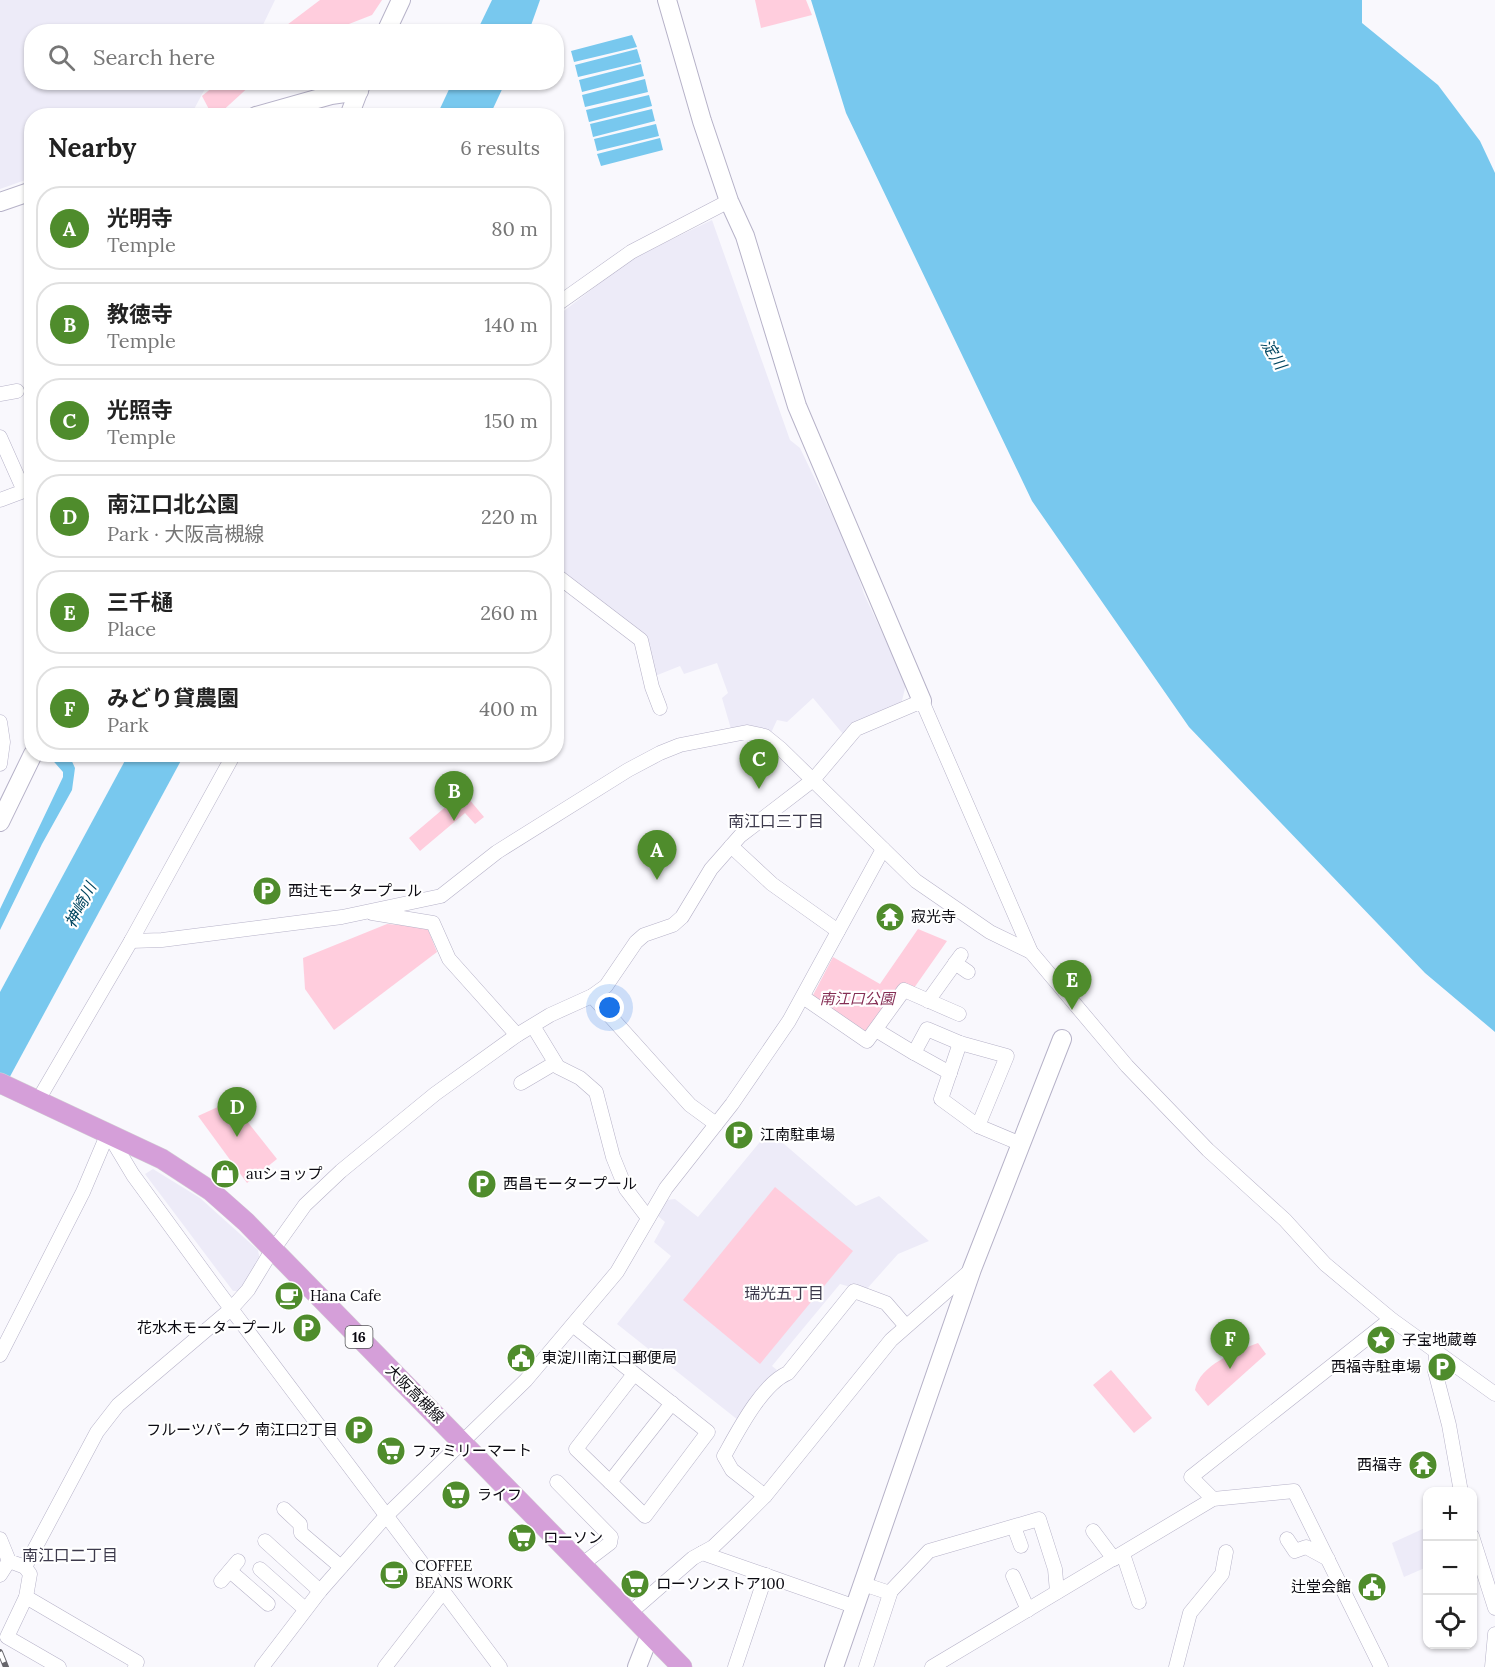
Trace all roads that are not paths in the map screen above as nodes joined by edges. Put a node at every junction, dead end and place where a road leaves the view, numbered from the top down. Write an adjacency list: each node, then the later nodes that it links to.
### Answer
1 (401, 0): 3 (street)
2 (667, 0): 9 (street)
3 (390, 24)
4 (350, 90): 6 (street)
5 (360, 90): 7 (street)
6 (285, 108)
7 (352, 108)
8 (24, 194): 10 (street)
9 (729, 201): 11 (street); 17 (street)
10 (0, 202)
11 (564, 299)
12 (17, 392): 13 (street)
13 (0, 393)
14 (0, 437): 15 (street)
15 (0, 500)
16 (564, 581): 18 (street)
17 (922, 702): 23 (street); 30 (street)
18 (660, 708)
19 (0, 722): 20 (street)
20 (0, 762)
21 (29, 762): 24 (street)
22 (230, 762): 29 (street)
23 (813, 780): 25 (street); 26 (street); 27 (street)
24 (0, 822)
25 (731, 846): 28 (street); 32 (street)
26 (883, 849): 28 (street); 30 (street)
27 (364, 911): 29 (street); 38 (street)
28 (838, 931): 33 (street)
29 (131, 941): 46 (street)
30 (1031, 952): 55 (street)
31 (968, 972): 34 (street)
32 (592, 996): 36 (street); 47 (street)
33 (803, 997): 37 (street); 47 (street)
34 (928, 1001): 35 (street); 37 (street)
35 (959, 1014)
36 (533, 1026): 38 (street); 42 (street)
37 (876, 1030): 41 (street)
38 (517, 1035): 52 (street)
39 (1062, 1039): 50 (street)
40 (960, 1043): 41 (street); 43 (street); 48 (street)
41 (914, 1053): 43 (street)
42 (555, 1063): 45 (street); 51 (street)
43 (950, 1073): 48 (street)
44 (0, 1083): 46 (main road, 大阪高槻線 / 16)
45 (521, 1083)
46 (32, 1099): 49 (main road, 大阪高槻線 / 16)
47 (716, 1124): 51 (street)
48 (978, 1126): 50 (street)
49 (108, 1133): 52 (main road, 大阪高槻線 / 16); 54 (street); 59 (street)
50 (1021, 1144): 53 (street)
51 (648, 1218): 57 (street)
52 (273, 1250): 54 (street); 63 (main road, 大阪高槻線 / 16)
53 (972, 1269): 56 (street); 90 (street)
54 (231, 1309): 70 (street); 84 (street)
55 (1391, 1319): 58 (street); 68 (street)
56 (905, 1325): 67 (street); 67 (street)
57 (574, 1326): 60 (street); 63 (street)
58 (1436, 1353): 61 (street); 66 (street)
59 (0, 1355)
60 (634, 1374): 62 (street); 65 (street)
61 (1495, 1394)
62 (672, 1403): 65 (street); 65 (street)
63 (463, 1443): 70 (street); 83 (main road, 大阪高槻線 / 16)
64 (557, 1482): 83 (street)
65 (610, 1482)
66 (1460, 1487)
67 (765, 1496): 78 (street)
68 (1213, 1498): 79 (street); 81 (street)
69 (284, 1509): 85 (street)
70 (386, 1516): 85 (street); 93 (street)
71 (1014, 1527): 76 (street); 94 (street); 95 (street)
72 (1093, 1531): 79 (street)
73 (0, 1539): 82 (street)
74 (1287, 1539): 81 (street)
75 (1475, 1541): 100 (street)
76 (1021, 1546)
77 (1226, 1552): 118 (street)
78 (702, 1553): 88 (street); 103 (street)
79 (1119, 1557): 94 (street); 97 (street)
80 (267, 1558): 91 (street); 92 (street); 101 (street)
81 (1328, 1559): 119 (street)
82 (9, 1561): 84 (street); 87 (street)
83 (581, 1565): 103 (main road, 大阪高槻線 / 16)
84 (25, 1567): 96 (street)
85 (341, 1567): 92 (street)
86 (230, 1571): 91 (street)
87 (0, 1575)
88 (766, 1575): 99 (street); 114 (street)
89 (1013, 1576): 102 (street)
90 (863, 1584): 95 (street); 99 (street)
91 (253, 1591): 98 (street)
92 (320, 1591): 101 (street)
93 (443, 1592): 110 (street); 111 (street)
94 (1057, 1592): 102 (street)
95 (890, 1593): 116 (street)
96 (26, 1598): 108 (street); 109 (street)
97 (1139, 1602)
98 (268, 1604)
99 (856, 1607): 115 (street)
100 (1495, 1608)
101 (305, 1609): 107 (street)
102 (1028, 1610): 106 (street)
103 (630, 1613): 104 (main road, 大阪高槻線 / 16)
104 (650, 1634): 112 (street); 113 (main road, 大阪高槻線 / 16)
105 (1495, 1634): 120 (street)
106 (951, 1662): 117 (street)
107 (268, 1665)
108 (59, 1667)
109 (135, 1667)
110 (385, 1667)
111 (500, 1667)
112 (637, 1667)
113 (682, 1667)
114 (735, 1667)
115 (834, 1667)
116 (866, 1667)
117 (932, 1667)
118 (1176, 1667)
119 (1381, 1667)
120 (1492, 1667)

